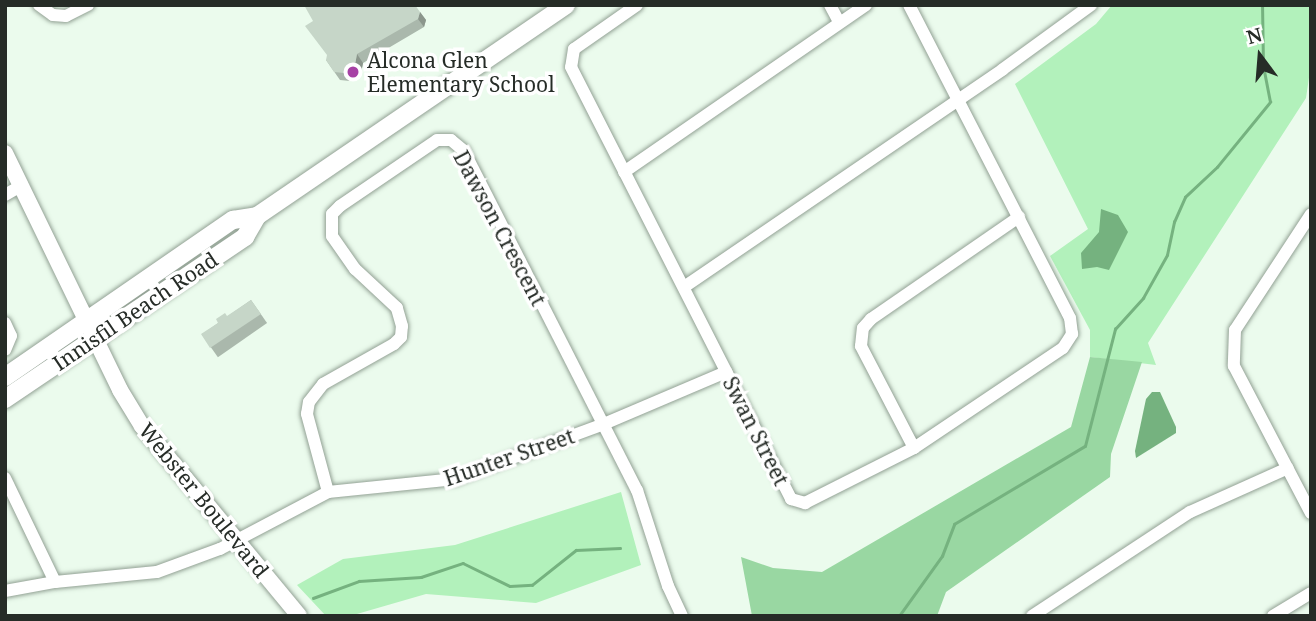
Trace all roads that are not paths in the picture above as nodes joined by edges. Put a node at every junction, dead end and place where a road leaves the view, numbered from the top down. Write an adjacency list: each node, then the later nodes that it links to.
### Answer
1 (39, 5): 2 (street)
2 (88, 5)
3 (566, 5): 19 (main road, Innisfil Beach Road)
4 (636, 5): 12 (street, Swan Street)
5 (830, 5): 9 (street)
6 (866, 5): 9 (street)
7 (909, 5): 10 (street, Swan Street)
8 (1091, 5): 10 (street)
9 (839, 22): 12 (street)
10 (958, 101): 16 (street, Swan Street); 17 (street)
11 (5, 153): 13 (street, Webster Boulevard)
12 (624, 172): 17 (street, Swan Street)
13 (22, 185): 14 (street); 19 (street, Webster Boulevard)
14 (5, 195)
15 (1311, 214): 26 (street)
16 (1018, 217): 25 (street); 25 (street, Swan Street)
17 (684, 287): 21 (street, Swan Street)
18 (5, 323): 20 (street)
19 (91, 331): 22 (main road, Innisfil Beach Road); 23 (main road, Innisfil Beach Road); 30 (street, Webster Boulevard)
20 (5, 350)
21 (726, 372): 24 (street, Hunter Street); 25 (street, Swan Street)
22 (5, 377)
23 (5, 399)
24 (604, 425): 28 (street, Hunter Street); 28 (street, Dawson Crescent); 35 (street)
25 (914, 448)
26 (1288, 468): 29 (street); 36 (street)
27 (5, 478): 31 (street)
28 (328, 492): 30 (street, Hunter Street)
29 (1311, 513)
30 (237, 539): 31 (street, Hunter Street); 34 (street, Webster Boulevard)
31 (55, 582): 32 (street, Hunter Street)
32 (5, 591)
33 (1311, 593): 37 (street)
34 (299, 616)
35 (682, 616)
36 (1032, 616)
37 (1273, 616)

